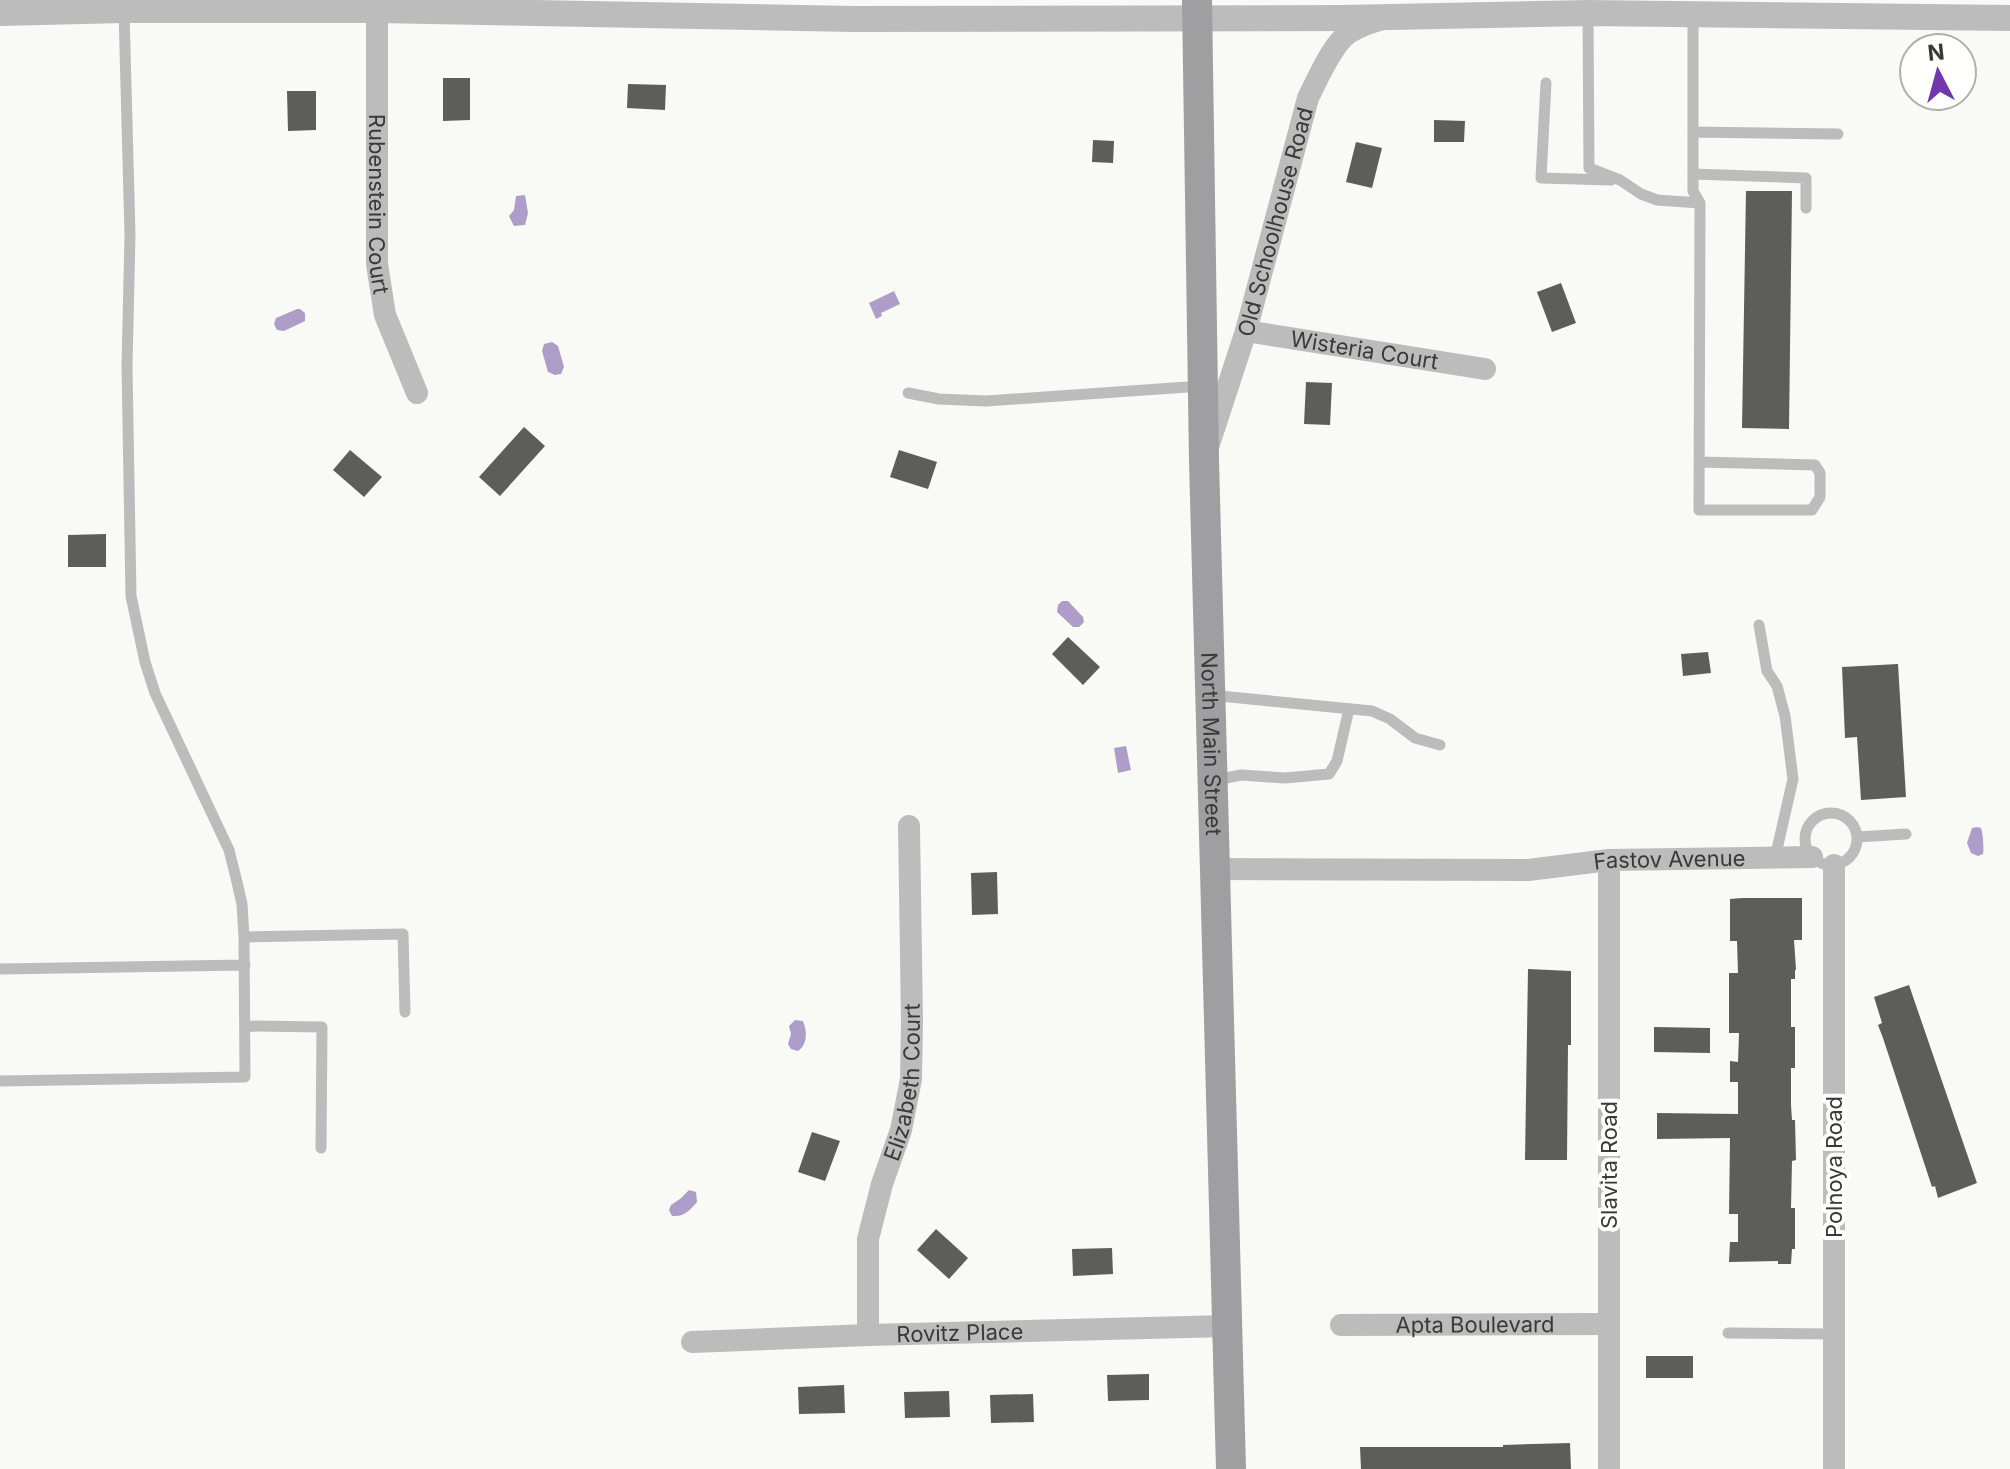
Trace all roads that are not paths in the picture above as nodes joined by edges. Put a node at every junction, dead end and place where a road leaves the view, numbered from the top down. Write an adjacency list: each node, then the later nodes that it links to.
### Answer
1 (75, 5): 6 (street); 7 (street)
2 (377, 5): 5 (street); 6 (street); 21 (street, Rubenstein Court)
3 (1384, 8): 4 (street); 5 (street); 18 (street, Old Schoolhouse Road)
4 (1442, 8): 8 (street)
5 (1197, 9): 20 (main road, North Main Street)
6 (124, 10): 38 (lane)
7 (0, 13)
8 (1588, 13): 9 (street); 15 (lane)
9 (1693, 13): 10 (street); 12 (lane)
10 (2010, 18)
11 (1546, 83): 15 (lane)
12 (1693, 132): 13 (lane); 14 (lane)
13 (1838, 134)
14 (1693, 174): 16 (lane); 17 (lane)
15 (1620, 180): 16 (lane)
16 (1700, 203): 24 (lane)
17 (1806, 208)
18 (1246, 331): 19 (street, Wisteria Court); 23 (street, Old Schoolhouse Road)
19 (1485, 369)
20 (1202, 386): 22 (lane); 23 (main road, North Main Street)
21 (417, 393)
22 (908, 393)
23 (1204, 460): 26 (main road, North Main Street)
24 (1699, 462): 24 (lane)
25 (1759, 625): 34 (lane)
26 (1209, 695): 27 (lane); 29 (main road, North Main Street)
27 (1349, 709): 28 (lane); 29 (lane)
28 (1440, 745)
29 (1212, 781): 37 (main road, North Main Street)
30 (909, 826): 50 (street, Elizabeth Court)
31 (1906, 834): 32 (lane)
32 (1857, 837): 33 (lane); 36 (lane)
33 (1812, 857): 34 (street, Fastov Avenue); 36 (lane)
34 (1775, 858): 35 (street, Fastov Avenue)
35 (1609, 860): 37 (street, Fastov Avenue); 45 (street, Slavita Road)
36 (1834, 865): 49 (street, Polnoya Road)
37 (1214, 869): 47 (main road, North Main Street)
38 (244, 937): 39 (lane); 41 (lane)
39 (245, 965): 40 (lane); 42 (lane)
40 (0, 969)
41 (405, 1012)
42 (245, 1026): 43 (lane); 44 (lane)
43 (0, 1081)
44 (321, 1148)
45 (1609, 1324): 46 (street, Apta Boulevard); 53 (street, Slavita Road)
46 (1341, 1325)
47 (1227, 1326): 50 (street, Rovitz Place); 52 (main road, North Main Street)
48 (1728, 1333): 49 (lane)
49 (1833, 1334): 54 (street, Polnoya Road)
50 (868, 1335): 51 (street, Rovitz Place)
51 (692, 1342)
52 (1231, 1469)
53 (1609, 1469)
54 (1834, 1469)

